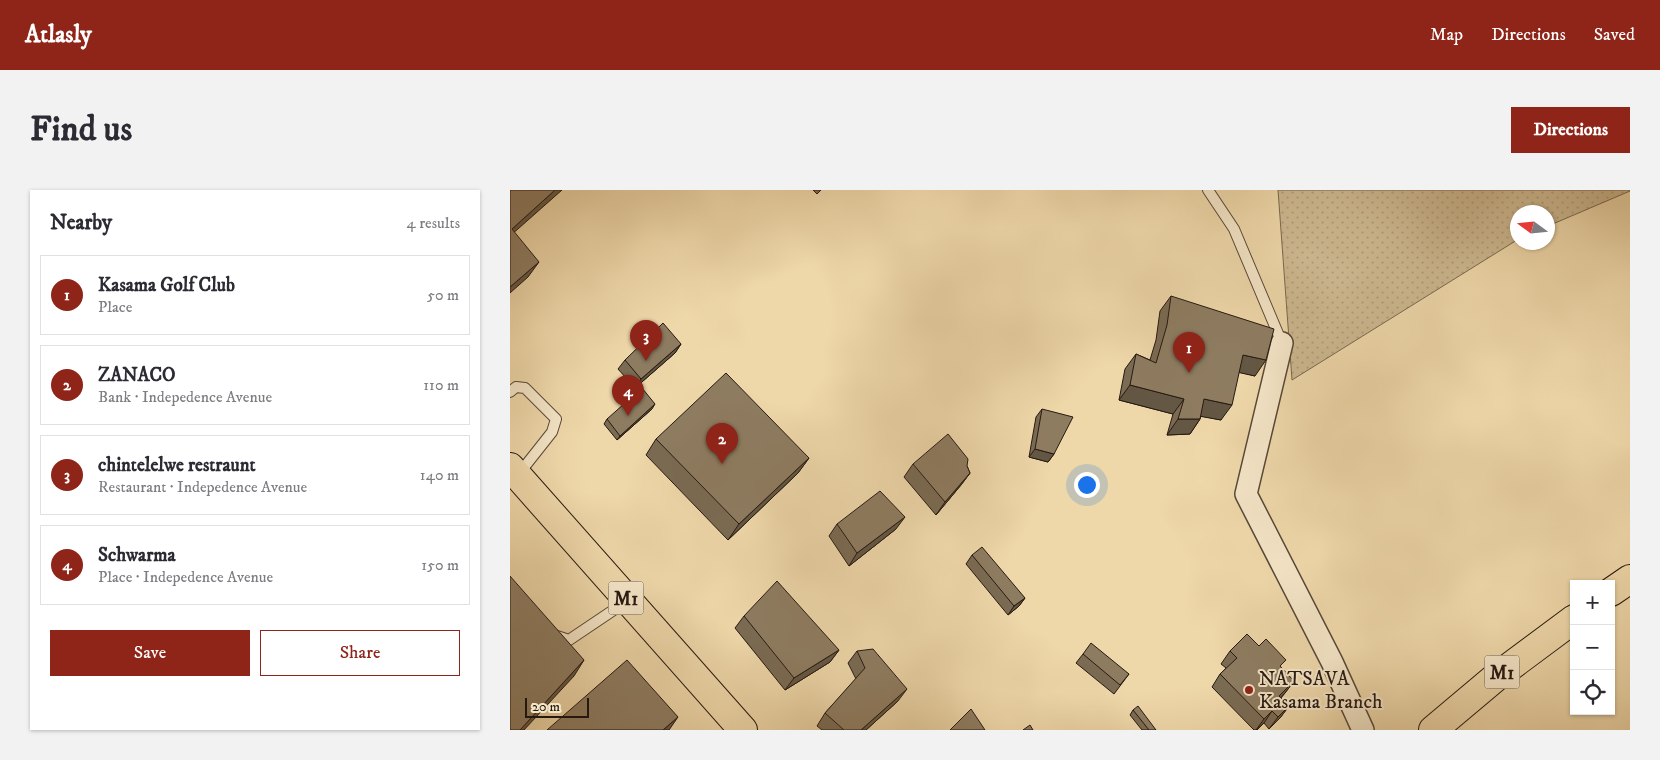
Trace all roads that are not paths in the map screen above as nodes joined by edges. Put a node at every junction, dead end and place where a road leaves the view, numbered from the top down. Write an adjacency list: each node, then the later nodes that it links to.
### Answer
1 (1208, 190): 2 (lane)
2 (1282, 343): 9 (street)
3 (510, 392): 4 (lane)
4 (514, 471): 5 (main road, M1)
5 (628, 600): 7 (lane); 8 (main road, M1)
6 (1570, 622): 10 (main road, M1)
7 (548, 628)
8 (737, 728)
9 (1363, 730)
10 (1433, 730)

